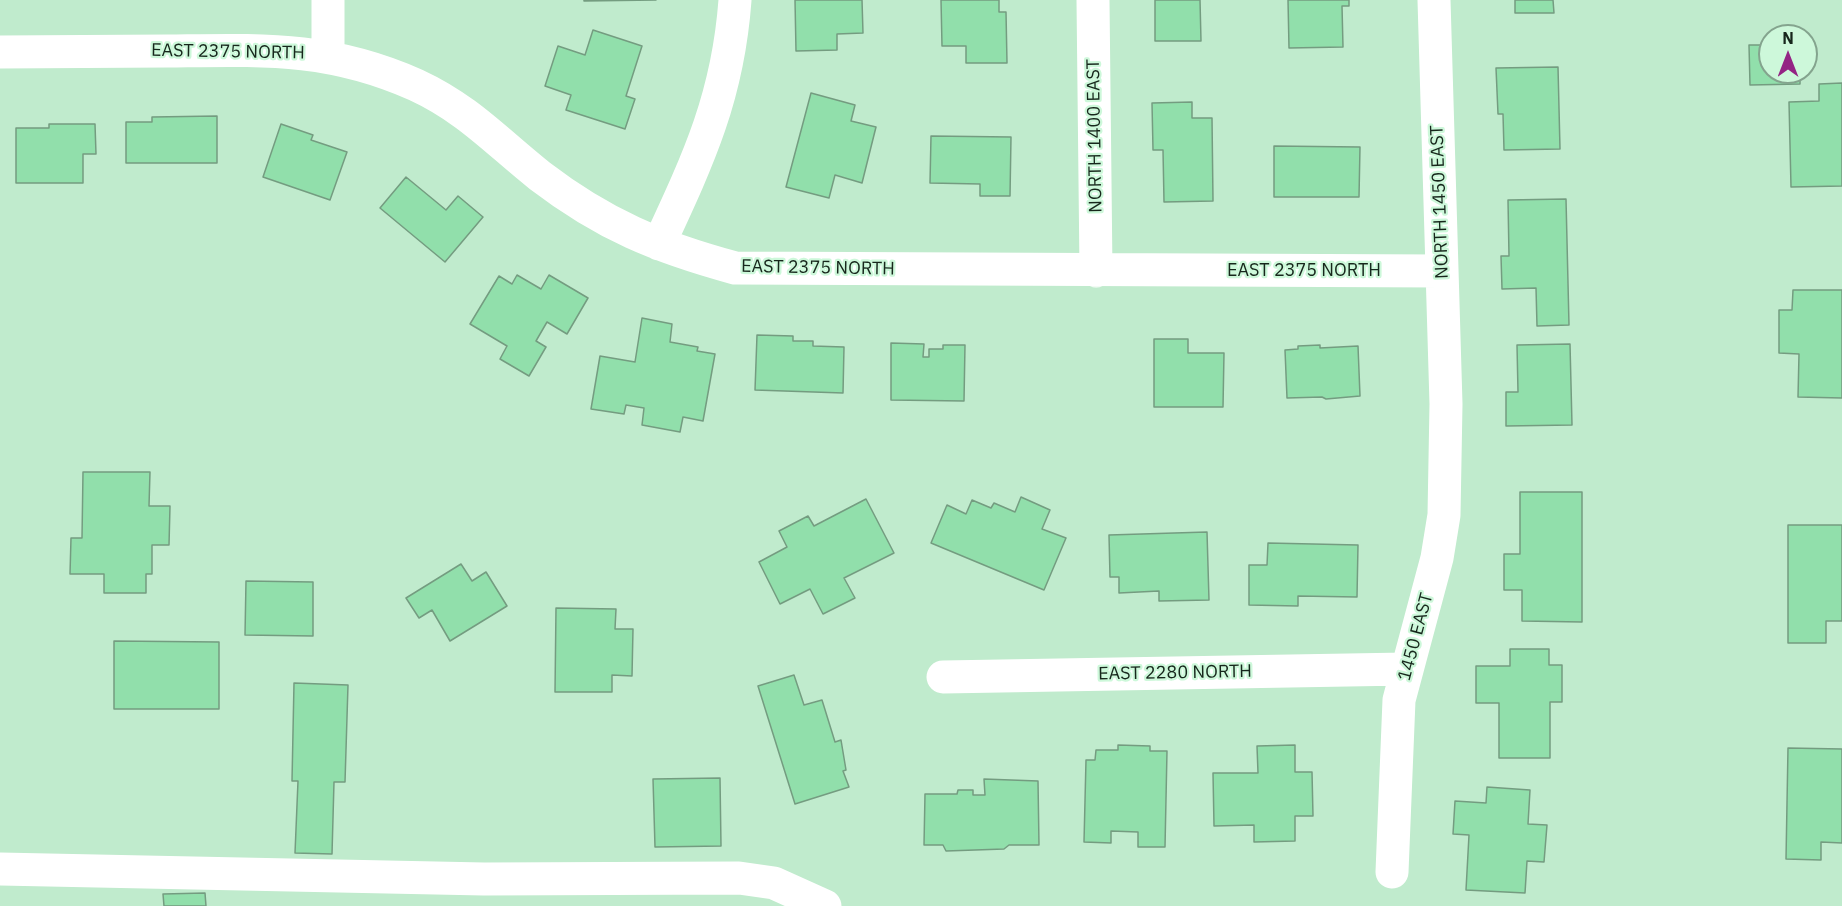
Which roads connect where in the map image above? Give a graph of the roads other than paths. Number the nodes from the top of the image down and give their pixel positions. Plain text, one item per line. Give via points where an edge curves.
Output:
1 (328, 0) edge
2 (735, 0) edge
3 (1093, 0) edge
4 (1434, 0) edge
5 (0, 52) edge
6 (328, 56) junction
7 (659, 244) junction
8 (1096, 271) junction
9 (1442, 271) junction
10 (1446, 404) joint
11 (1406, 669) junction
12 (943, 676) dead end
13 (0, 869) edge
14 (1392, 872) dead end
15 (825, 906) edge

1 - 6 street
2 - 7 street via 721,96 702,153
3 - 8 street, NORTH 1400 EAST
4 - 9 street, NORTH 1450 EAST
5 - 6 street, EAST 2375 NORTH via 277,50
6 - 7 street, EAST 2375 NORTH via 408,82 459,108 577,202
7 - 8 street, EAST 2375 NORTH via 735,268
8 - 9 street, EAST 2375 NORTH
9 - 10 street, NORTH 1450 EAST
10 - 11 street, 1450 EAST via 1444,515 1437,558
11 - 12 street, EAST 2280 NORTH
11 - 14 street, 1450 EAST via 1399,700
13 - 15 street via 483,879 739,878 774,883

